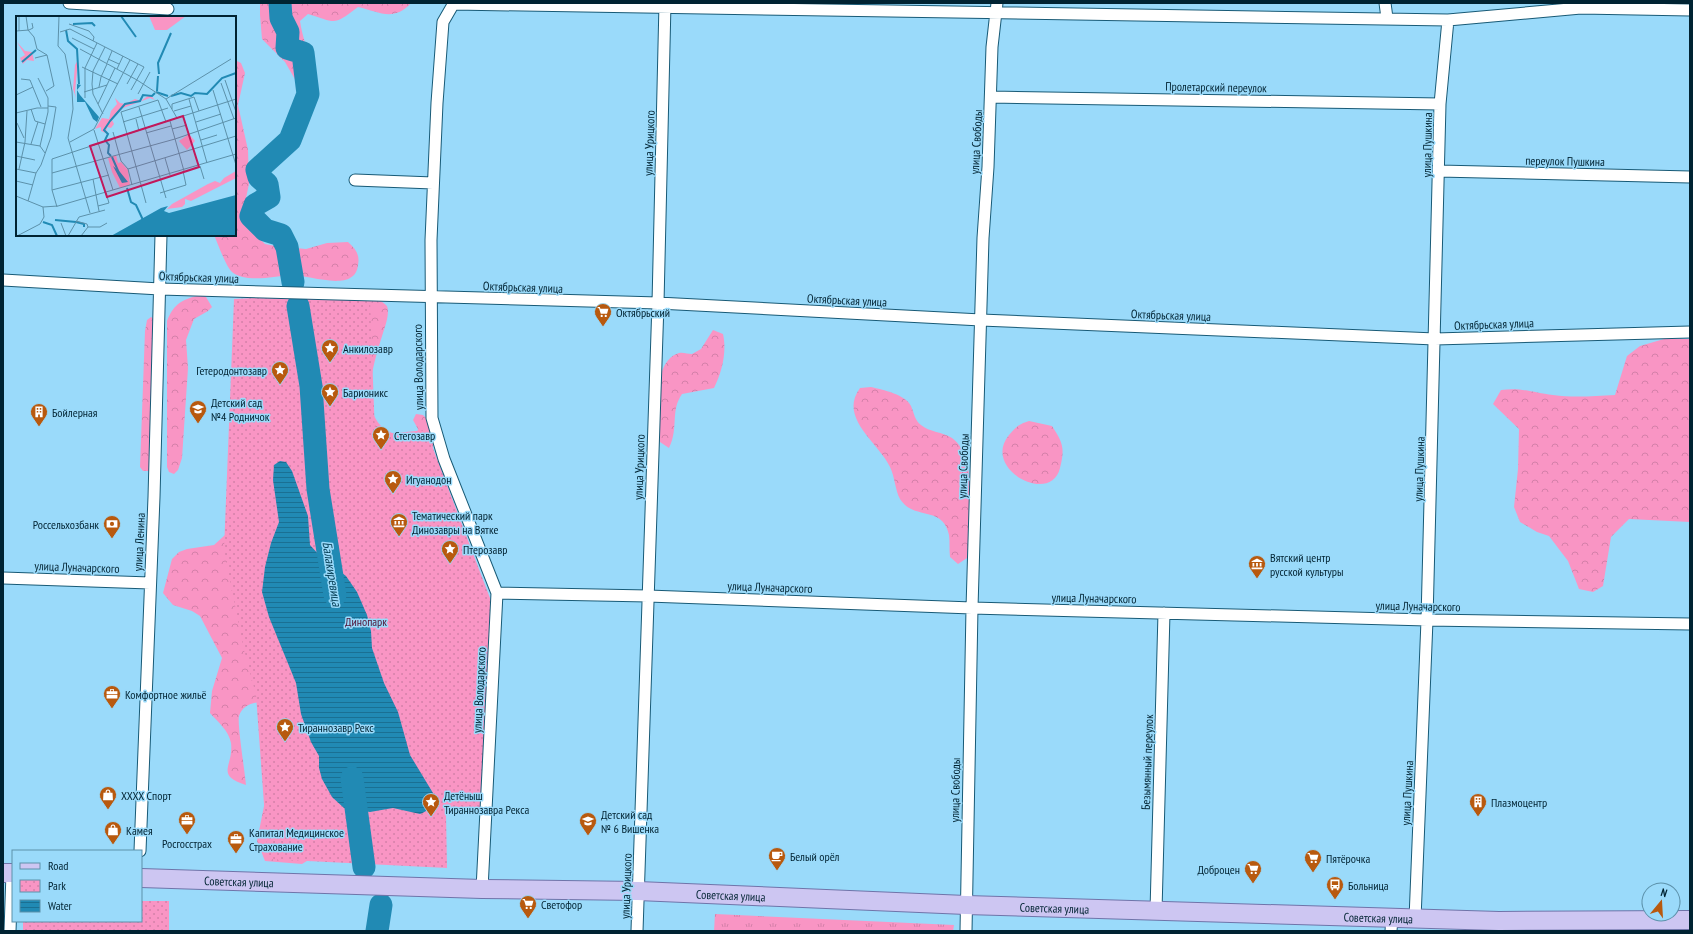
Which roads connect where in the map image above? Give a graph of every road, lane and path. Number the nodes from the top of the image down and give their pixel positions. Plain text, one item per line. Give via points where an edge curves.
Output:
1 (69, 3) edge
2 (454, 3) edge
3 (1385, 3) edge
4 (665, 5) edge
5 (1581, 6) edge
6 (997, 7) edge
7 (888, 8) edge
8 (168, 10) edge
9 (1690, 10) edge
10 (1388, 18) junction
11 (1448, 20) junction
12 (991, 97) junction
13 (1440, 104) junction
14 (1439, 171) junction
15 (1690, 177) edge
16 (356, 180) dead end
17 (433, 183) junction
18 (161, 236) edge
19 (3, 280) edge
20 (160, 289) junction
21 (430, 297) junction
22 (658, 303) junction
23 (981, 320) junction
24 (1690, 332) edge
25 (1436, 339) junction
26 (3, 578) edge
27 (150, 583) junction
28 (497, 593) junction
29 (648, 596) junction
30 (972, 608) junction
31 (1164, 613) junction
32 (1427, 620) junction
33 (1690, 624) edge
34 (140, 850) edge
35 (9, 873) edge
36 (142, 878) edge
37 (482, 889) junction
38 (638, 891) junction
39 (966, 905) junction
40 (1156, 911) junction
41 (1415, 918) junction
42 (1690, 920) edge
43 (1391, 924) edge
44 (10, 931) edge
45 (637, 931) edge
46 (966, 931) edge

1 - 8 street
2 - 4 street
2 - 17 street, улица Володарского via 443,22
3 - 10 street
4 - 7 street
4 - 22 street, улица Урицкого
5 - 9 street
5 - 11 street
6 - 7 street
6 - 10 street
6 - 12 street, улица Свободы via 992,47
10 - 11 street
11 - 13 street, улица Пушкина
12 - 13 street, Пролетарский переулок
12 - 23 street, улица Свободы
13 - 14 street, улица Пушкина
14 - 15 street, переулок Пушкина
14 - 25 street, улица Пушкина
16 - 17 street
17 - 21 street, улица Володарского
18 - 20 street, улица Ленина
19 - 20 street, Октябрьская улица
20 - 21 street, Октябрьская улица
20 - 27 street, улица Ленина
21 - 22 street, Октябрьская улица
21 - 28 street, улица Володарского via 432,418 436,436
22 - 23 street, Октябрьская улица
22 - 29 street, улица Урицкого
23 - 25 street, Октябрьская улица
23 - 30 street, улица Свободы
24 - 25 street, Октябрьская улица
25 - 32 street, улица Пушкина
26 - 27 street, улица Луначарского
27 - 34 street, улица Ленина
28 - 29 street, улица Луначарского
28 - 37 street, улица Володарского
29 - 30 street, улица Луначарского
29 - 38 street, улица Урицкого
30 - 31 street, улица Луначарского
30 - 39 street, улица Свободы
31 - 32 street, улица Луначарского
31 - 40 street, Безымянный переулок
32 - 33 street, улица Луначарского
32 - 41 street, улица Пушкина
35 - 44 street
36 - 37 main road, Советская улица
37 - 38 main road, Советская улица
38 - 39 main road, Советская улица
38 - 45 street, улица Урицкого
39 - 40 main road, Советская улица
39 - 46 street, улица Свободы
40 - 43 main road, Советская улица
41 - 42 main road, Советская улица via 1499,921
41 - 43 main road, Советская улица

